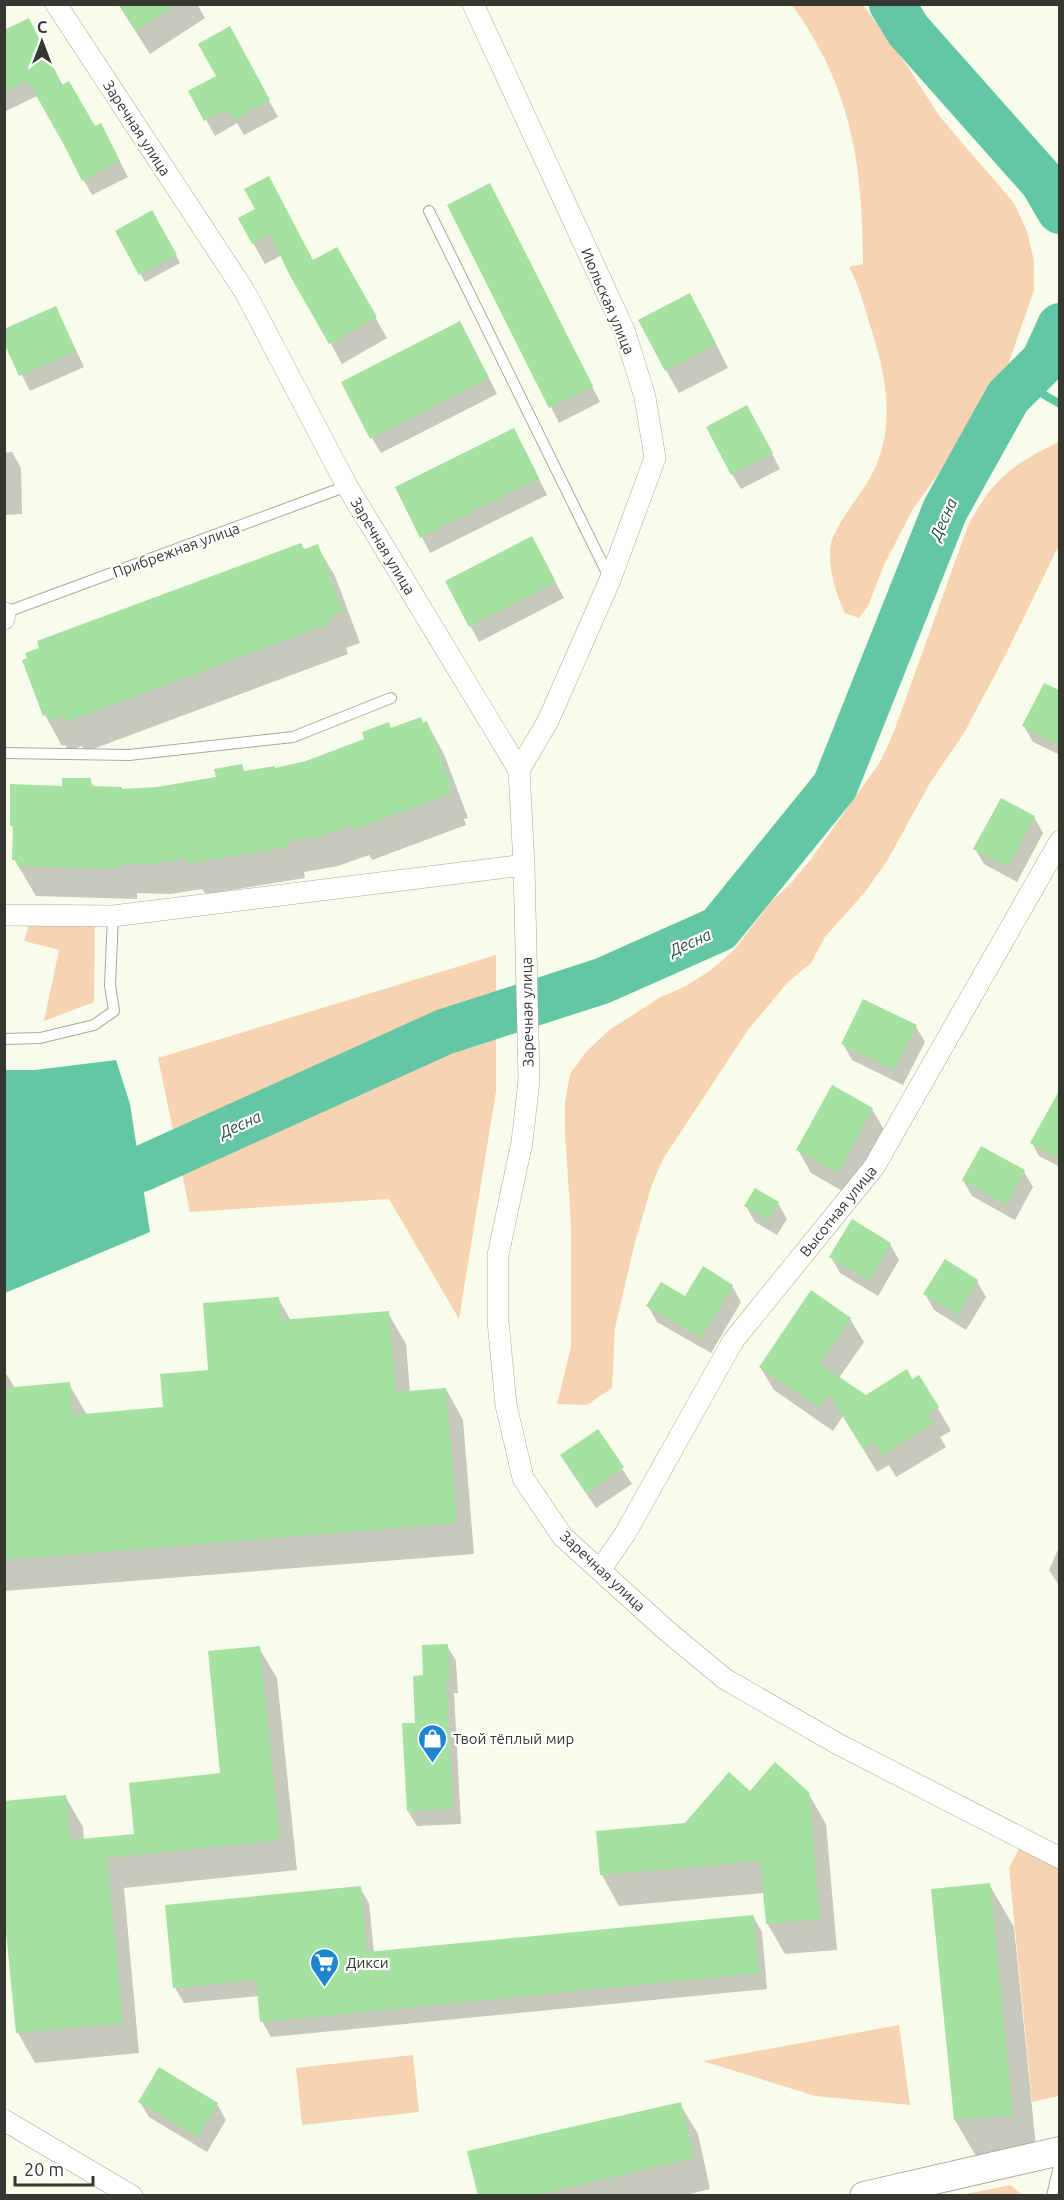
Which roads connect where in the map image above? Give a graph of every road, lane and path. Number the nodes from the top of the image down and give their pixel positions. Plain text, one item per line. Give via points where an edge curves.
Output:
1 (56, 4) edge
2 (473, 4) edge
3 (429, 211) dead end
4 (347, 486) junction
5 (610, 580) junction
6 (5, 615) edge
7 (391, 698) dead end
8 (4, 753) edge
9 (519, 770) junction
10 (1059, 841) edge
11 (524, 865) junction
12 (4, 915) edge
13 (113, 916) junction
14 (4, 1039) edge
15 (600, 1570) junction
16 (1059, 1858) edge
17 (4, 2120) edge
18 (1059, 2151) edge
19 (1059, 2162) edge
20 (132, 2196) edge
21 (864, 2196) edge
22 (1052, 2196) edge

1 - 4 street, Заречная улица via 245,292
2 - 5 street, Июльская улица via 624,330 645,397 655,458
3 - 5 lane
4 - 6 lane, Прибрежная улица
4 - 9 street, Заречная улица
5 - 9 street, Июльская улица via 548,721
7 - 8 lane via 293,737 129,755
9 - 11 street, Заречная улица
10 - 15 street, Высотная улица via 874,1167 733,1341 625,1534
11 - 13 street
11 - 15 street, Заречная улица via 529,1080 522,1142 498,1255 498,1321 506,1405 523,1478 563,1537
12 - 13 street
13 - 14 lane via 110,985 114,1011 94,1025 40,1038
15 - 16 street, Заречная улица via 725,1678 838,1744
17 - 20 street
18 - 21 main road
19 - 22 lane

